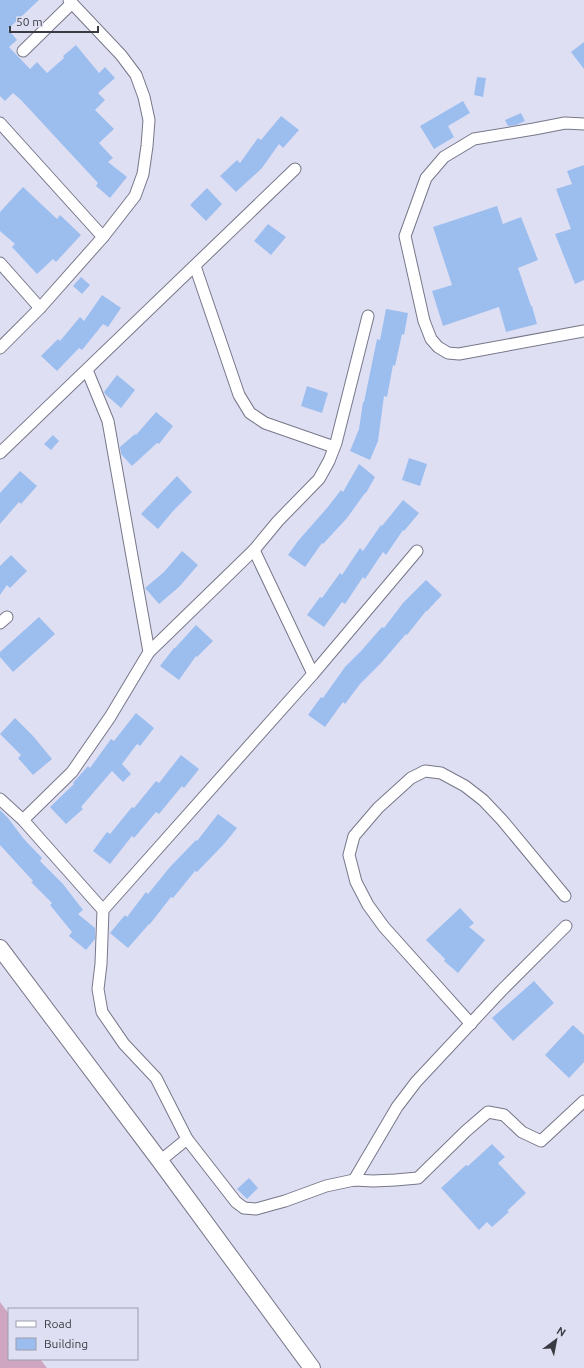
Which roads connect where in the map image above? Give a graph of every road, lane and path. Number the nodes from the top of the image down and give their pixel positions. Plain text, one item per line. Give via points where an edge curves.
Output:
1 (71, 2) edge
2 (23, 52) dead end
3 (0, 123) edge
4 (584, 124) edge
5 (296, 170) dead end
6 (104, 237) junction
7 (0, 263) edge
8 (194, 266) junction
9 (40, 308) junction
10 (368, 316) dead end
11 (584, 330) edge
12 (0, 348) edge
13 (87, 370) junction
14 (334, 447) junction
15 (0, 453) edge
16 (254, 550) junction
17 (417, 551) dead end
18 (149, 652) junction
19 (313, 674) junction
20 (0, 799) edge
21 (23, 820) junction
22 (565, 896) dead end
23 (103, 910) junction
24 (566, 926) dead end
25 (0, 948) edge
26 (470, 1024) junction
27 (584, 1101) edge
28 (187, 1139) junction
29 (160, 1161) junction
30 (354, 1180) junction
31 (312, 1368) edge

1 - 2 street
1 - 6 street via 121,55 136,75 149,120 143,174 134,196
3 - 6 street
4 - 11 street via 565,123 474,139 444,157 426,178 405,236 424,321 431,340 448,353 459,354
5 - 8 street
6 - 9 street
7 - 9 street
8 - 13 street
8 - 14 street via 239,395 250,413 265,423
9 - 12 street
10 - 14 street
13 - 15 street
13 - 18 street via 108,421
14 - 16 street via 318,478
16 - 18 street
16 - 19 street
17 - 19 street
18 - 21 street via 110,717 72,772
19 - 23 street
20 - 21 street
21 - 23 street
22 - 26 street via 483,800 465,786 441,773 425,771 411,778 378,808 354,836 349,854 356,882 368,905 384,927
23 - 28 street via 98,989 102,1012 124,1044 156,1078
24 - 26 street
25 - 29 main road
26 - 30 street via 416,1082 397,1107
27 - 30 street via 541,1141 522,1132 504,1115 488,1112 418,1178
28 - 29 street
28 - 30 street via 236,1202 244,1208 256,1209 326,1186
29 - 31 main road

